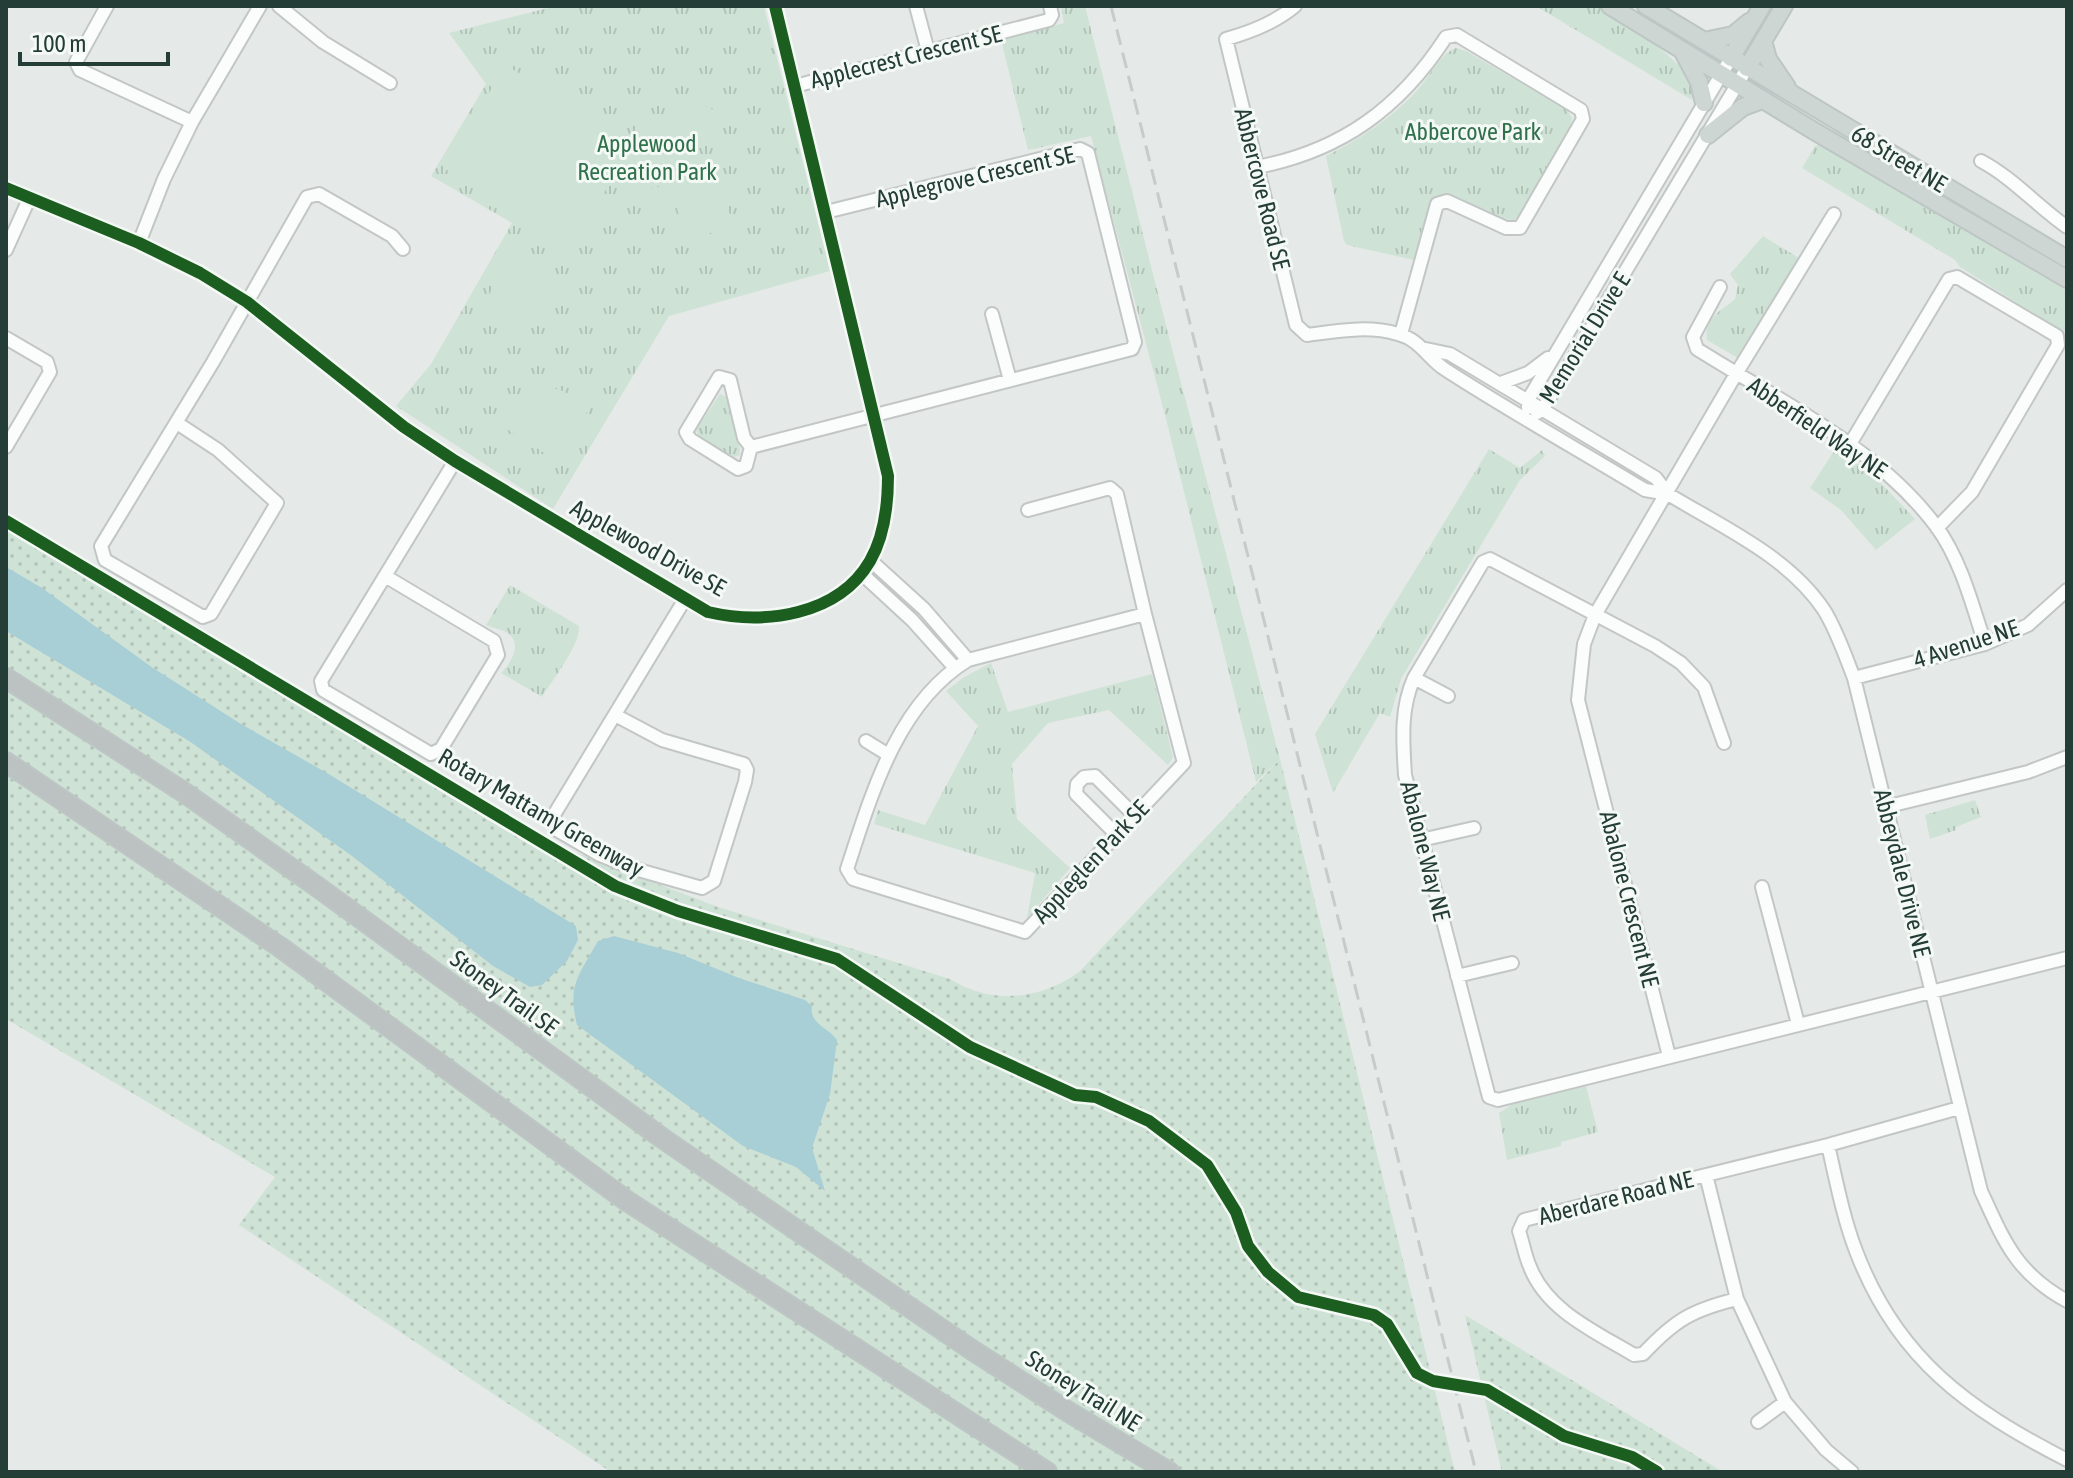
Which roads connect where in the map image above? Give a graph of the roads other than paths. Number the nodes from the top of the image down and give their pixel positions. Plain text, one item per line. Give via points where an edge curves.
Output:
1 (107, 6) edge
2 (260, 6) edge
3 (279, 6) edge
4 (775, 6) edge
5 (916, 6) edge
6 (1050, 6) edge
7 (1295, 6) edge
8 (1610, 6) edge
9 (1646, 6) edge
10 (1784, 6) edge
11 (1759, 11) edge
12 (1704, 41) junction
13 (1763, 41) junction
14 (1682, 50) junction
15 (928, 51) junction
16 (1731, 58) junction
17 (1747, 68) junction
18 (1721, 74) junction
19 (390, 83) dead end
20 (1737, 84) junction
21 (795, 86) junction
22 (1795, 98) junction
23 (1762, 100) junction
24 (1704, 103) junction
25 (192, 122) junction
26 (1708, 135) junction
27 (1981, 161) dead end
28 (1257, 167) junction
29 (6, 188) edge
30 (29, 199) junction
31 (826, 212) junction
32 (1834, 214) dead end
33 (2067, 227) edge
34 (139, 243) junction
35 (403, 249) dead end
36 (6, 250) edge
37 (2067, 259) edge
38 (2067, 279) edge
39 (1720, 287) dead end
40 (247, 302) junction
41 (992, 314) dead end
42 (1401, 334) junction
43 (6, 338) edge
44 (1426, 349) junction
45 (1556, 350) junction
46 (1736, 374) junction
47 (1010, 380) junction
48 (1501, 383) junction
49 (1528, 400) junction
50 (1543, 409) junction
51 (873, 414) junction
52 (1527, 420) junction
53 (177, 423) junction
54 (1850, 444) junction
55 (6, 447) edge
56 (751, 447) junction
57 (455, 461) junction
58 (1668, 494) junction
59 (1028, 510) dead end
60 (1937, 528) junction
61 (870, 560) junction
62 (861, 573) junction
63 (385, 576) junction
64 (2067, 590) edge
65 (685, 599) junction
66 (924, 609) junction
67 (1145, 614) junction
68 (1595, 615) junction
69 (912, 620) junction
70 (1985, 644) junction
71 (968, 660) junction
72 (955, 668) junction
73 (6, 678) edge
74 (1414, 678) junction
75 (1854, 678) junction
76 (1448, 696) dead end
77 (615, 715) junction
78 (866, 741) dead end
79 (1724, 743) dead end
80 (887, 754) junction
81 (2067, 757) edge
82 (6, 762) edge
83 (1885, 807) junction
84 (1134, 815) junction
85 (1474, 828) dead end
86 (1115, 833) junction
87 (1421, 840) junction
88 (1762, 887) dead end
89 (2067, 958) edge
90 (1512, 963) dead end
91 (1457, 976) junction
92 (1932, 992) junction
93 (1798, 1024) junction
94 (1669, 1056) junction
95 (1959, 1108) junction
96 (1828, 1145) junction
97 (1706, 1175) junction
98 (1737, 1299) junction
99 (2067, 1301) edge
100 (972, 1350) joint
101 (1785, 1402) junction
102 (1758, 1422) dead end
103 (2067, 1460) edge
104 (1047, 1472) edge
105 (1169, 1472) edge
106 (1852, 1472) edge

1 - 25 street via 76,62 80,70
2 - 25 street
3 - 19 street via 323,42
4 - 21 street, Applewood Drive SE
5 - 15 street
6 - 15 street, Applecrest Crescent SE via 1049,20
7 - 28 street, Abbercove Road SE via 1257,30 1226,39
8 - 14 main road, 68 Street NE
9 - 12 main road, 68 Street NE
10 - 13 main road, Memorial Drive E
11 - 12 main road via 1733,35
11 - 16 main road, Memorial Drive E
12 - 16 main road, 68 Street NE
13 - 17 main road, Memorial Drive E
13 - 22 main road via 1768,59
14 - 18 main road, 68 Street NE
14 - 24 main road
15 - 21 street, Applecrest Crescent SE
16 - 17 main road, 68 Street NE
16 - 18 street, Memorial Drive E
17 - 20 street, Memorial Drive E
17 - 22 main road, 68 Street NE
18 - 20 main road, 68 Street NE
18 - 24 street, Memorial Drive E
20 - 23 main road, 68 Street NE
20 - 26 street, Memorial Drive E
21 - 31 street, Applewood Drive SE
22 - 37 main road, 68 Street NE
23 - 26 main road via 1743,107
23 - 38 main road, 68 Street NE
24 - 45 street, Memorial Drive E
25 - 34 street
26 - 50 street, Memorial Drive E
27 - 33 street
28 - 42 street, Abbercove Road SE via 1296,325 1307,335 1353,329
28 - 42 street via 1290,161 1352,133 1416,79 1446,37 1457,35 1581,110 1583,119 1520,228 1506,228 1447,201 1437,204
29 - 30 street, Applewood Drive SE
30 - 34 street, Applewood Drive SE
30 - 36 street
31 - 47 street, Applegrove Crescent SE via 1080,149 1088,153 1135,342 1132,349
31 - 51 street, Applewood Drive SE
32 - 46 street
34 - 40 street, Applewood Drive SE
35 - 40 street via 392,236 319,194 307,197
39 - 46 street via 1693,337 1697,349
40 - 53 street
40 - 57 street, Applewood Drive SE
41 - 47 street
42 - 44 street
43 - 55 street via 47,362 50,372
44 - 48 street, Abbeydale Drive NE via 1450,354
44 - 52 street, Abbeydale Drive NE via 1441,367
45 - 48 street via 1536,368
45 - 49 street, Memorial Drive E
46 - 54 street, Abberfield Way NE
46 - 58 street, Abberfield Way NE
47 - 51 street, Applegrove Crescent SE
48 - 49 street, Abbeydale Drive NE
49 - 50 street, Abbeydale Drive NE
49 - 52 street, Memorial Drive E
50 - 52 street, Memorial Drive E
50 - 58 street, Abbeydale Drive NE via 1656,478
51 - 56 street, Applegrove Crescent SE
51 - 61 street, Applewood Drive SE via 888,476 888,503
52 - 58 street, Abbeydale Drive NE via 1645,490
53 - 53 street via 101,546 105,560 203,617 211,614 277,503 218,450
54 - 60 street, Abberfield Way NE via 1901,486
54 - 60 street via 1949,279 1957,277 2057,336 2058,345 1972,492
56 - 56 street, Applegrove Crescent SE via 746,466 738,469 686,432 719,377 730,380
57 - 63 street
57 - 65 street, Applewood Drive SE
58 - 68 street, Abalone Crescent NE
58 - 75 street, Abbeydale Drive NE via 1773,558 1801,582 1838,636
59 - 67 street via 1110,488 1117,494
60 - 70 street, Abberfield Way NE via 1965,581
61 - 62 street, Applewood Drive SE
61 - 66 street
62 - 65 street, Applewood Drive SE via 816,606 765,619 708,612
62 - 69 street
63 - 63 street via 321,686 431,754 441,749 498,655 494,641
64 - 70 street, 4 Avenue NE via 2028,625
65 - 77 street
66 - 69 street
66 - 71 street
67 - 71 street, Appleglen Park SE
67 - 84 street, Appleglen Park SE via 1184,763
68 - 74 street, Abalone Way NE via 1490,559 1483,562
68 - 79 street via 1681,663 1704,687
68 - 94 street, Abalone Crescent NE via 1584,644 1578,700
69 - 72 street
70 - 75 street, 4 Avenue NE
71 - 72 street, Appleglen Park SE
72 - 80 street, Appleglen Park SE via 922,703
73 - 100 highway, Stoney Trail SE via 185,793 662,1138
74 - 76 street
74 - 87 street, Abalone Way NE via 1402,732 1405,775
75 - 83 street, Abbeydale Drive NE
77 - 77 street via 552,818 557,830 600,855 702,888 714,881 745,782 744,764 662,740
78 - 80 street
80 - 86 street, Appleglen Park SE via 847,869 853,879 1025,932
81 - 83 street via 2028,772
82 - 104 highway via 280,947 627,1201
83 - 92 street, Abbeydale Drive NE
84 - 86 street, Appleglen Park SE
84 - 86 street via 1095,776 1084,777 1076,794
85 - 87 street
87 - 91 street, Abalone Way NE
88 - 93 street
89 - 92 street
90 - 91 street
91 - 94 street, Abalone Way NE via 1489,1097 1498,1100
92 - 93 street
92 - 95 street, Abbeydale Drive NE
93 - 94 street
95 - 96 street, Aberdare Road NE
95 - 99 street, Abbeydale Drive NE via 1981,1191 2002,1239 2024,1272
96 - 97 street, Aberdare Road NE
96 - 103 street via 1855,1249 1901,1336 1932,1373 1970,1405
97 - 98 street
97 - 98 street, Aberdare Road NE via 1524,1220 1519,1231 1530,1269 1543,1290 1564,1312 1634,1355 1643,1354 1670,1326 1703,1307
98 - 101 street
100 - 105 highway, Stoney Trail NE
101 - 102 street
101 - 106 street

